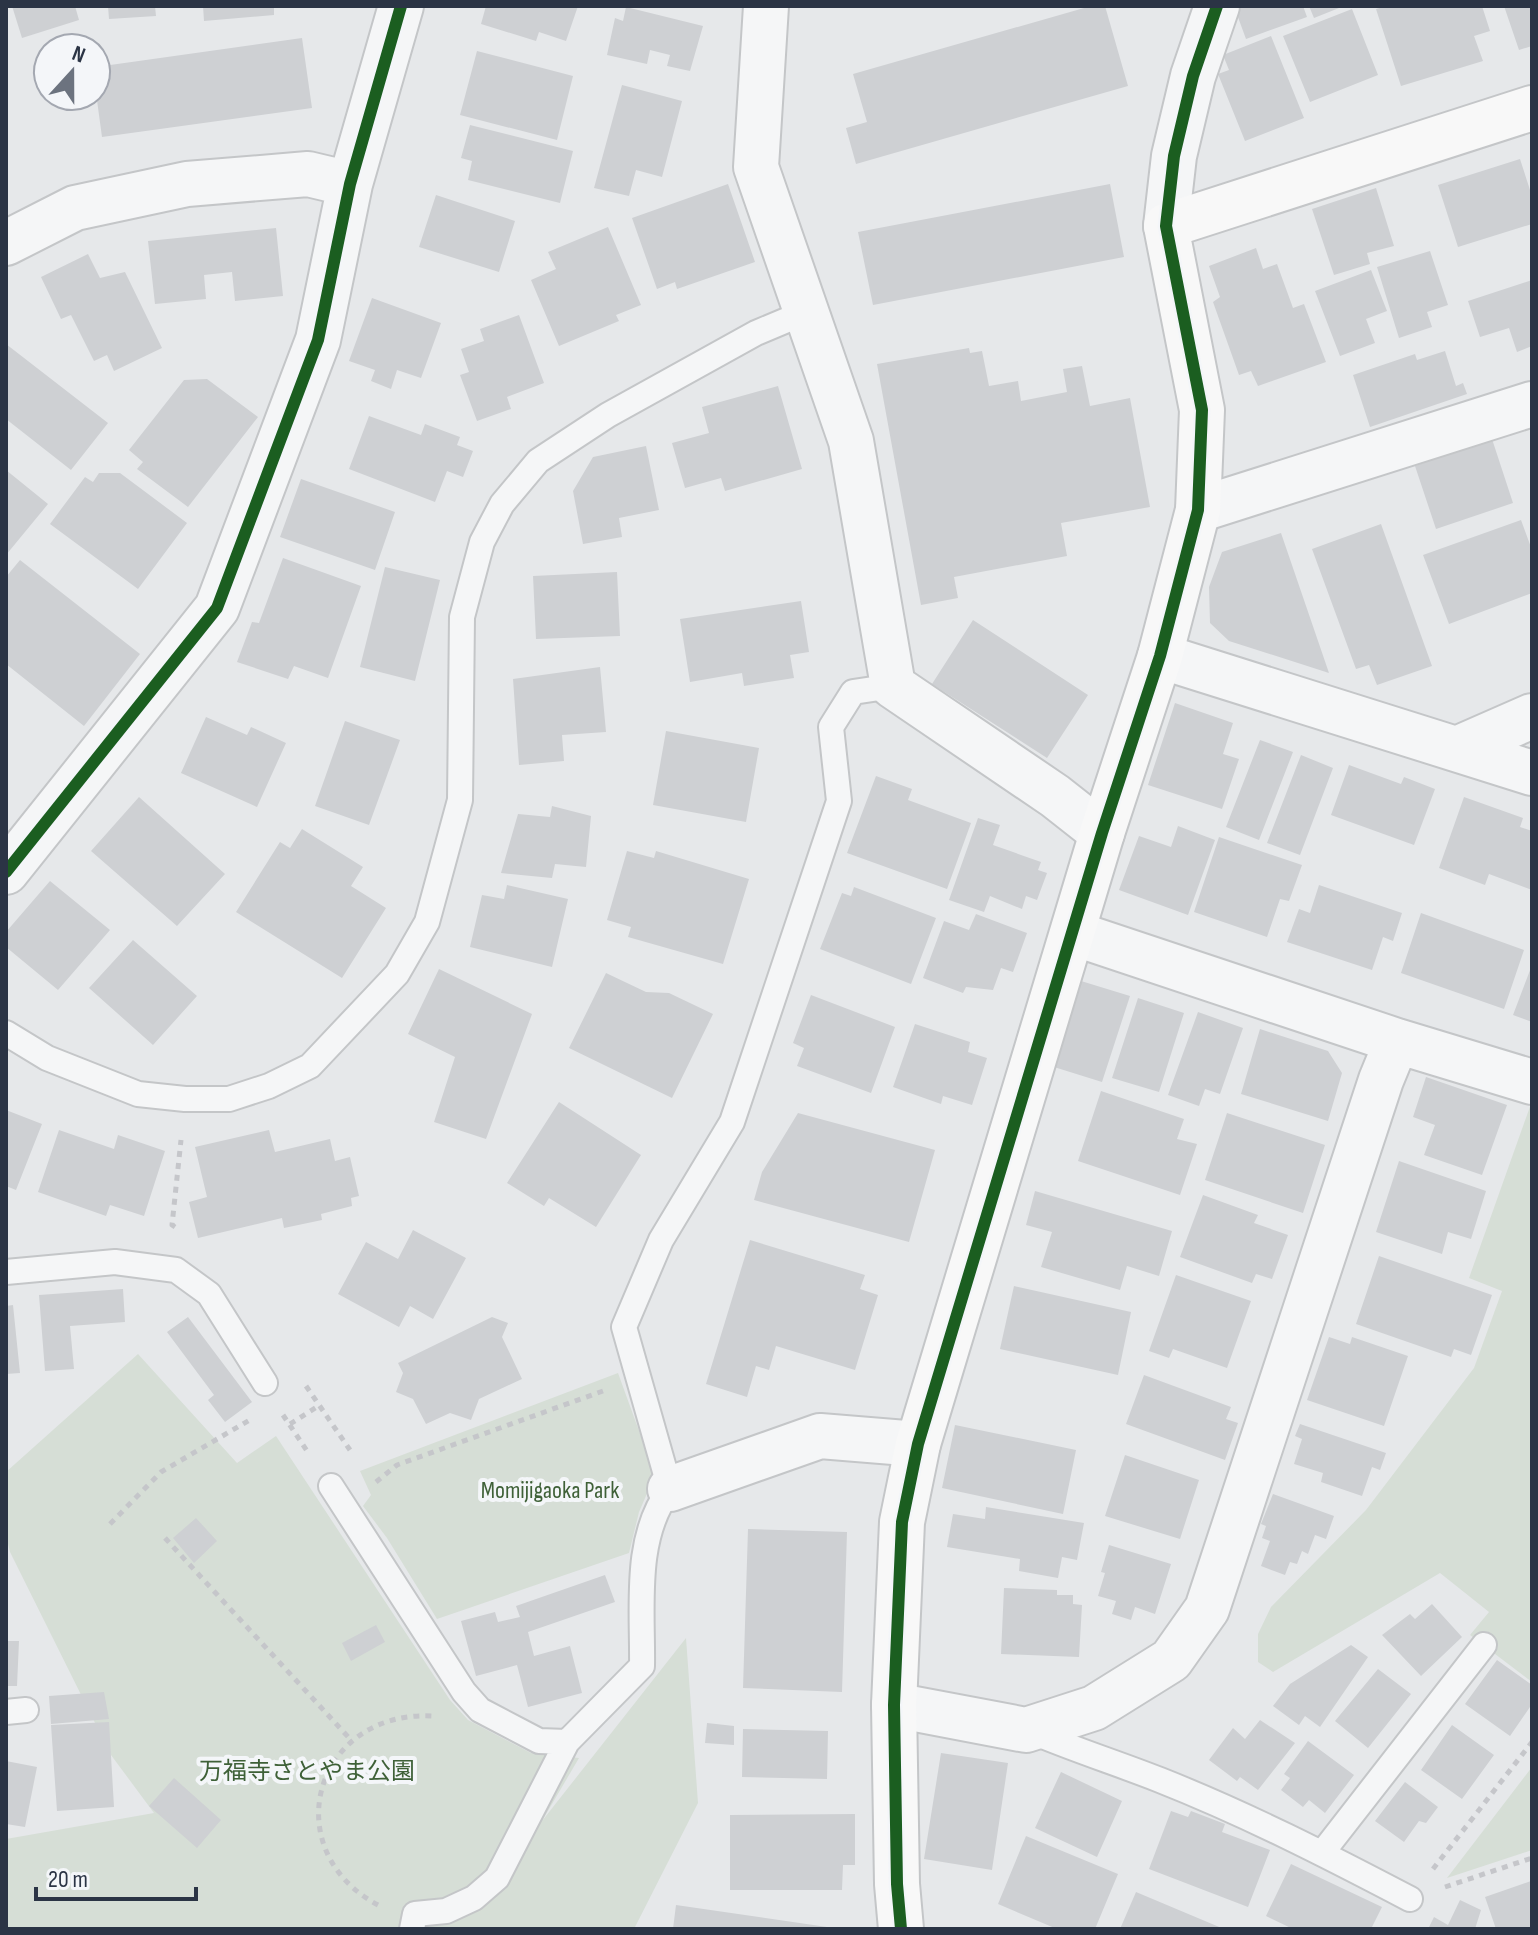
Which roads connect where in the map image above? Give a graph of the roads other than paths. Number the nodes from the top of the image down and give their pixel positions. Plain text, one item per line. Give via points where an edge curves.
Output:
1 (401, 6) edge
2 (766, 6) edge
3 (1217, 6) edge
4 (1532, 108) edge
5 (350, 184) junction
6 (1166, 226) junction
7 (6, 243) edge
8 (806, 312) junction
9 (1532, 404) edge
10 (1198, 510) junction
11 (1160, 656) junction
12 (893, 686) junction
13 (1532, 716) edge
14 (1459, 748) junction
15 (1532, 773) edge
16 (1102, 833) junction
17 (6, 872) edge
18 (1073, 933) junction
19 (6, 1033) edge
20 (1397, 1041) junction
21 (1532, 1082) edge
22 (6, 1272) edge
23 (270, 1394) road end
24 (918, 1444) junction
25 (331, 1486) road end
26 (670, 1489) junction
27 (1484, 1645) dead end
28 (894, 1705) junction
29 (1026, 1730) junction
30 (567, 1742) junction
31 (1322, 1853) junction
32 (1410, 1899) road end
33 (413, 1922) edge
34 (901, 1929) edge

1 - 5 street
2 - 8 street via 756,167
3 - 6 street via 1174,156
4 - 6 street
5 - 7 street via 308,174 187,184 75,208
5 - 17 street via 318,340 217,608
6 - 10 street via 1202,410
8 - 12 street via 851,441
8 - 19 lane via 756,333 608,415 538,461 502,504 482,542 462,617 460,800 427,922 397,974 310,1066 229,1099 138,1094 47,1058
9 - 10 street
10 - 11 street
11 - 14 street
11 - 16 street
12 - 16 street
12 - 26 lane via 853,692 831,727 839,801 738,1107 661,1240 624,1327
13 - 14 street
14 - 15 street
16 - 18 street
18 - 20 street
18 - 24 street
20 - 21 street
20 - 29 street via 1207,1609 1171,1660 1094,1708
22 - 23 lane via 115,1262 176,1270 209,1294
24 - 26 street via 820,1436
24 - 28 street via 902,1522
25 - 30 lane via 480,1710 539,1741
26 - 30 lane via 656,1508 644,1550 642,1666
27 - 31 lane
28 - 29 street
28 - 34 street
29 - 31 lane via 1161,1780
30 - 33 lane via 497,1878 474,1898
31 - 32 lane

